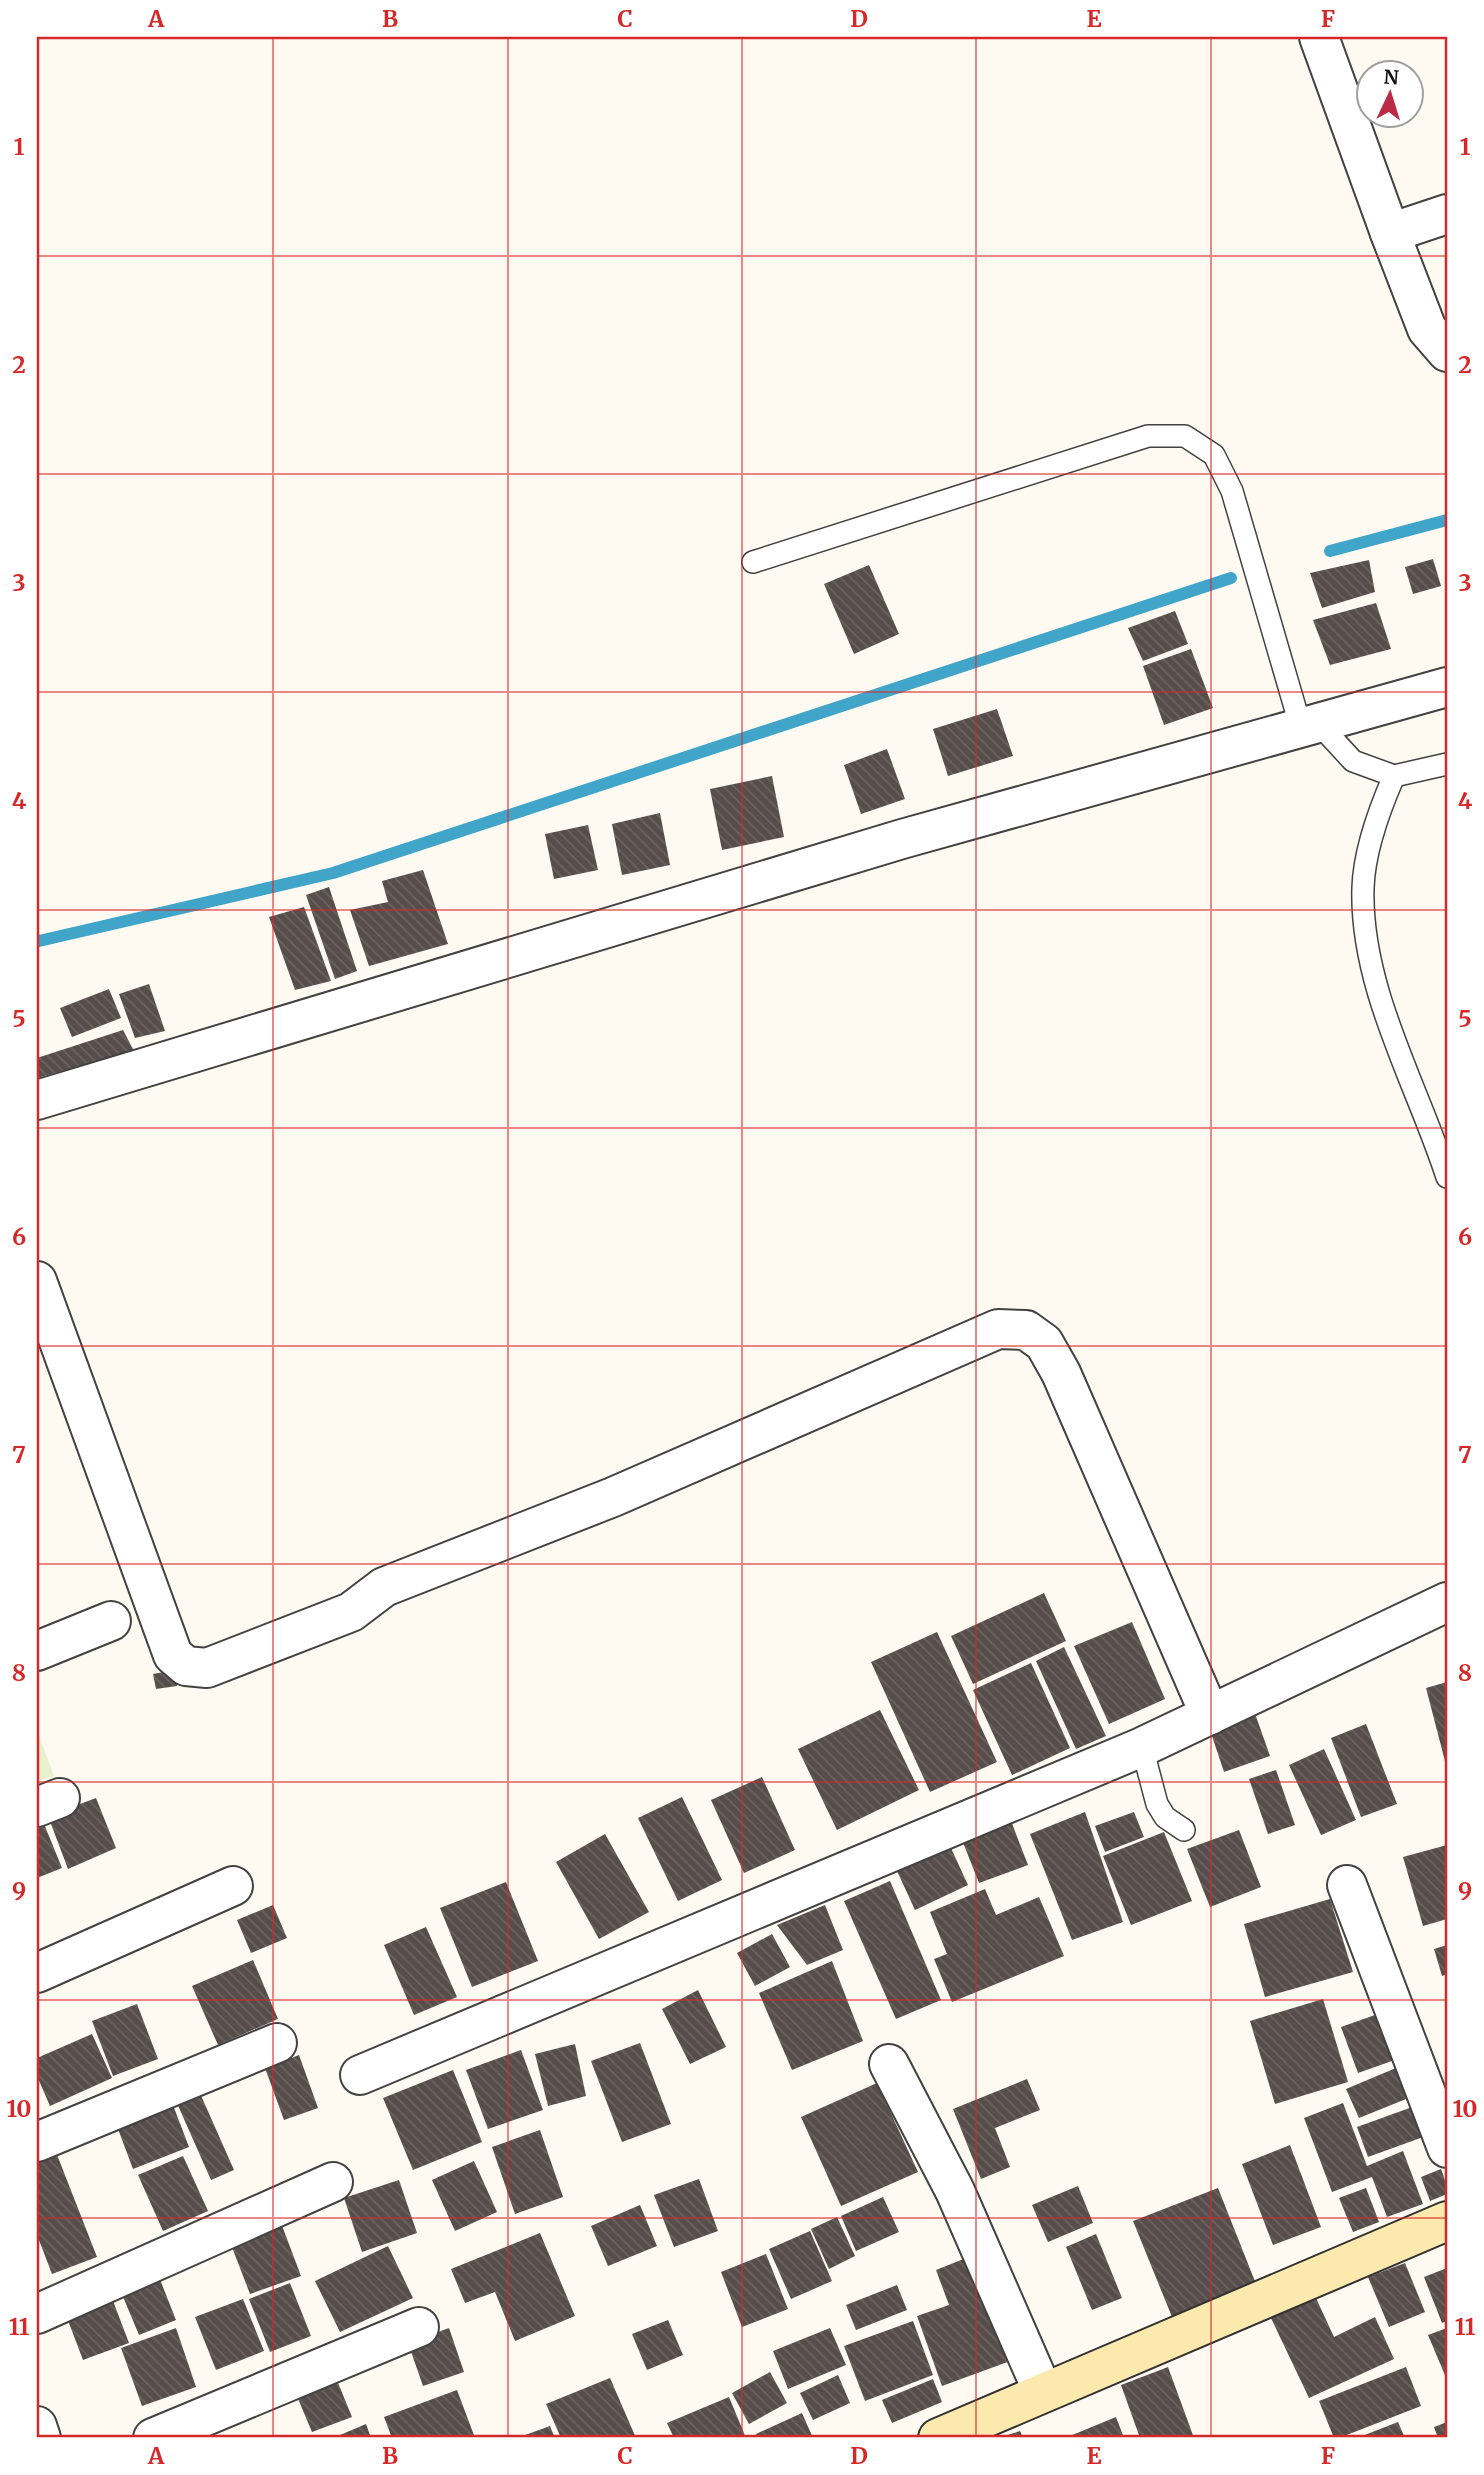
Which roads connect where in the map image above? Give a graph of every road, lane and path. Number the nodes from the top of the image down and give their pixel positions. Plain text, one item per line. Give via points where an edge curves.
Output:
1 (1319, 37) edge
2 (1447, 214) edge
3 (1390, 233) junction
4 (1447, 352) edge
5 (753, 562) dead end
6 (1442, 691) edge
7 (1310, 726) junction
8 (1447, 764) edge
9 (1394, 776) junction
10 (37, 1100) edge
11 (1441, 1145) edge
12 (1447, 1177) edge
13 (37, 1282) edge
14 (1447, 1602) edge
15 (111, 1622) dead end
16 (37, 1651) edge
17 (1210, 1715) junction
18 (1142, 1747) junction
19 (1184, 1830) dead end
20 (1347, 1885) dead end
21 (233, 1886) dead end
22 (37, 1973) edge
23 (277, 2043) dead end
24 (889, 2064) dead end
25 (360, 2075) dead end
26 (37, 2142) edge
27 (1447, 2148) edge
28 (333, 2182) dead end
29 (1447, 2221) edge
30 (37, 2314) edge
31 (419, 2327) dead end
32 (1043, 2392) junction
33 (37, 2426) edge
34 (41, 2438) edge
35 (153, 2438) edge
36 (938, 2438) edge

1 - 3 street
2 - 3 street
3 - 4 street via 1427,329
5 - 7 lane via 1148,436 1185,436 1214,455 1232,491
6 - 7 street
7 - 9 lane via 1353,761
7 - 10 street via 902,839
8 - 9 lane
9 - 11 lane via 1376,817 1363,886 1365,938 1378,995
11 - 12 lane
13 - 17 street via 173,1654 186,1666 206,1668 351,1612 383,1587 613,1497 998,1329 1026,1330 1044,1343 1061,1373
14 - 17 street
15 - 16 street
17 - 18 street
18 - 19 lane via 1157,1804
18 - 25 street
20 - 27 street
21 - 22 street
23 - 26 street
24 - 32 street via 955,2191
28 - 30 street
29 - 32 street
31 - 35 street
32 - 36 street
33 - 34 street

